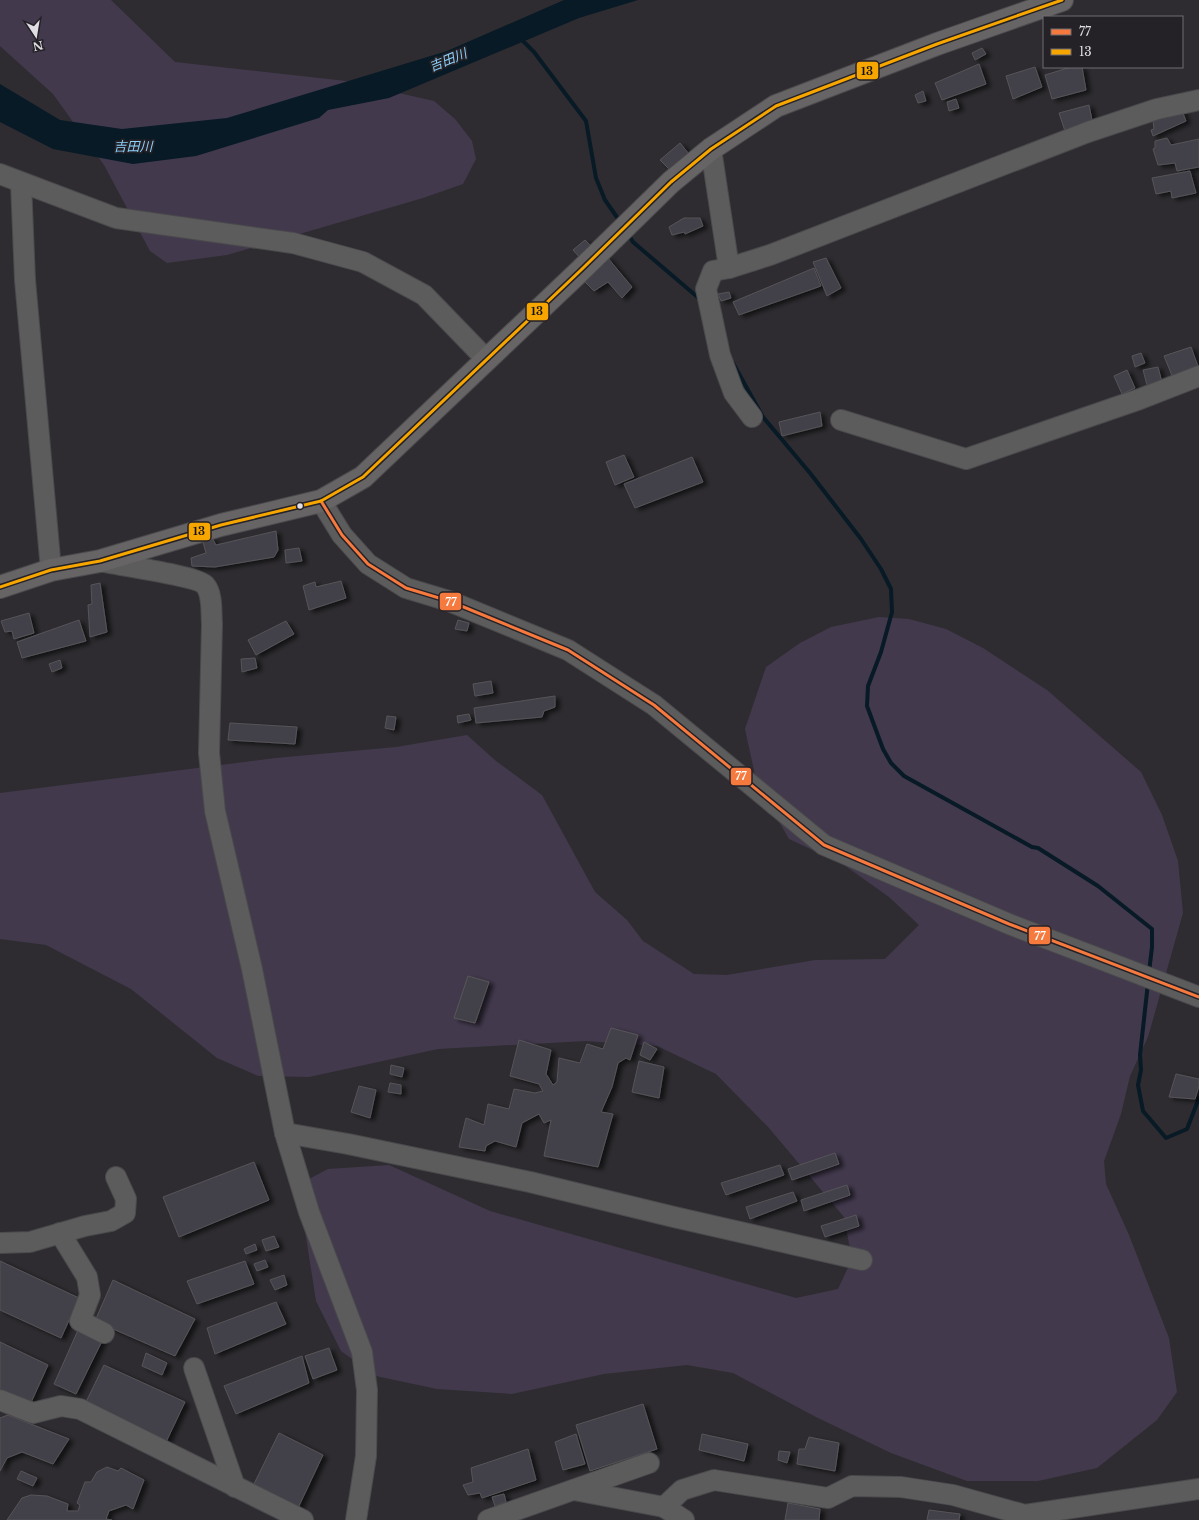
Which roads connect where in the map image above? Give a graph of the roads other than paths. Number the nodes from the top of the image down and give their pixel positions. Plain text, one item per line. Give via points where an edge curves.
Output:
1 (1062, 0) edge
2 (1199, 100) edge
3 (711, 149) junction
4 (0, 174) edge
5 (20, 183) junction
6 (729, 268) junction
7 (486, 359) junction
8 (1199, 376) edge
9 (752, 417) dead end
10 (841, 420) dead end
11 (321, 501) junction
12 (100, 562) junction
13 (51, 570) junction
14 (0, 587) edge
15 (1199, 997) edge
16 (286, 1133) junction
17 (116, 1176) dead end
18 (60, 1233) junction
19 (0, 1243) edge
20 (862, 1260) dead end
21 (104, 1333) dead end
22 (194, 1368) dead end
23 (0, 1400) edge
24 (649, 1464) dead end
25 (235, 1487) junction
26 (1199, 1489) edge
27 (574, 1490) junction
28 (664, 1508) junction
29 (303, 1520) edge
30 (356, 1520) edge
31 (488, 1520) edge
32 (684, 1520) edge

1 - 3 main road via 937,44 776,106
2 - 6 street via 1157,109 1088,132 770,255
3 - 6 street
3 - 7 main road via 630,220
4 - 5 street
5 - 7 street via 116,218 293,243 363,262 424,295
5 - 13 street via 25,280
6 - 9 street via 713,271 706,289 720,355 734,393
7 - 11 main road via 363,477
8 - 10 street via 966,459
11 - 12 main road via 221,525
11 - 15 street via 342,535 368,564 406,588 449,601 568,650 654,705 824,845 1009,924
12 - 13 main road
12 - 16 street via 189,578 204,584 208,590 212,624 209,753 215,811 252,969
13 - 14 main road
16 - 20 street via 530,1182
16 - 30 street via 309,1212 362,1352 367,1390 366,1456
17 - 18 street via 126,1199 125,1213 111,1221
18 - 19 street via 30,1242
18 - 21 street via 87,1277 90,1295 80,1321
22 - 25 street
23 - 25 street via 33,1413 62,1406 80,1409
24 - 27 street
25 - 29 street
26 - 28 street via 1025,1515 953,1495 900,1487 852,1486 828,1498 714,1480 682,1490
27 - 28 street
27 - 31 street
28 - 32 street

